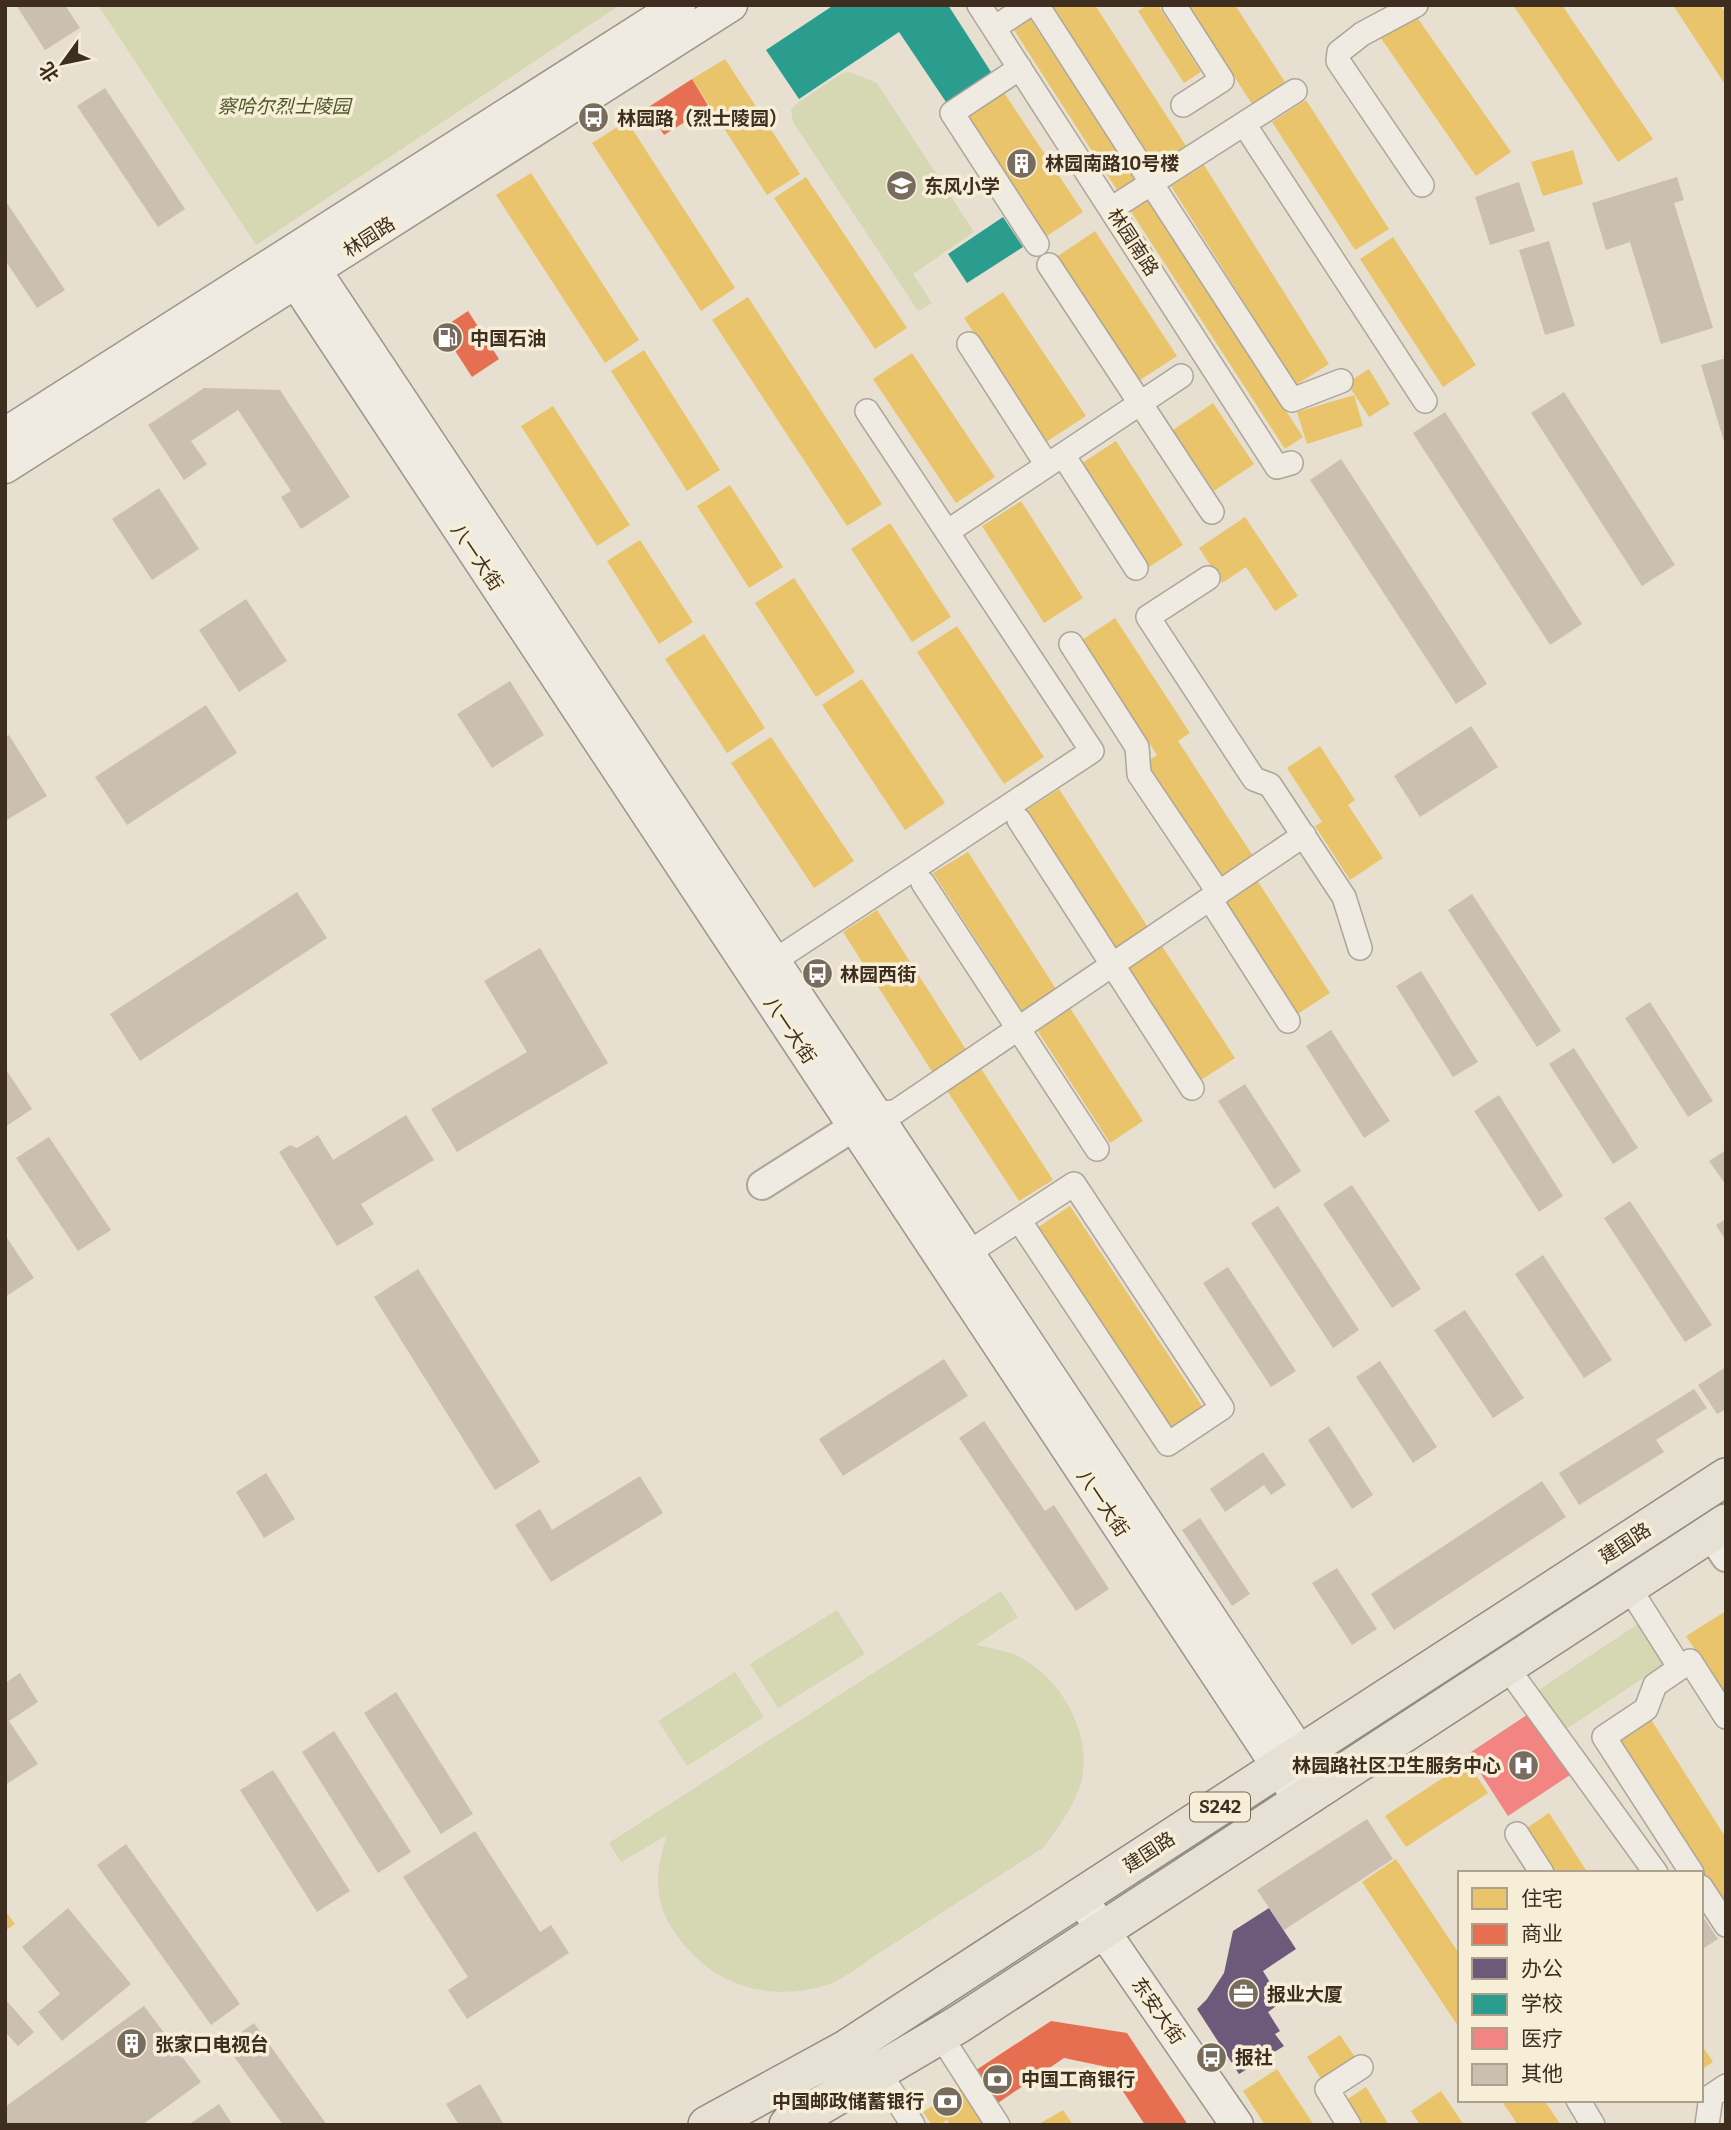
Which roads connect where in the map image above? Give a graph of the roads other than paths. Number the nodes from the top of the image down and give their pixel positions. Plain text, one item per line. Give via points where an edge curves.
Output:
1 (679, 5) edge
2 (731, 5) edge
3 (979, 5) edge
4 (1029, 5) edge
5 (1037, 5) edge
6 (1174, 5) edge
7 (1416, 5) edge
8 (994, 28) junction
9 (1020, 68) junction
10 (1295, 91) dead end
11 (1183, 105) dead end
12 (1244, 124) junction
13 (1148, 178) junction
14 (1422, 185) dead end
15 (1111, 209) junction
16 (1037, 244) dead end
17 (298, 265) junction
18 (1049, 265) dead end
19 (969, 344) dead end
20 (1181, 376) dead end
21 (1340, 381) dead end
22 (1425, 401) dead end
23 (1140, 404) junction
24 (867, 411) dead end
25 (5, 434) edge
26 (1055, 460) junction
27 (1291, 463) dead end
28 (5, 467) edge
29 (1212, 512) dead end
30 (947, 532) junction
31 (1136, 568) dead end
32 (1208, 578) dead end
33 (1071, 644) dead end
34 (997, 797) dead end
35 (1019, 820) dead end
36 (1304, 835) junction
37 (923, 883) dead end
38 (1214, 896) junction
39 (1360, 948) dead end
40 (770, 954) junction
41 (1113, 965) junction
42 (1288, 1020) dead end
43 (1019, 1028) junction
44 (1192, 1088) dead end
45 (864, 1119) junction
46 (1097, 1149) dead end
47 (762, 1185) dead end
48 (1019, 1220) junction
49 (968, 1253) junction
50 (1726, 1477) edge
51 (1690, 1501) junction
52 (1721, 1537) edge
53 (1628, 1587) junction
54 (1506, 1666) junction
55 (1680, 1668) junction
56 (1726, 1717) edge
57 (1290, 1762) junction
58 (1311, 1793) junction
59 (1517, 1834) dead end
60 (1541, 1871) edge
61 (1655, 1871) edge
62 (1691, 1871) edge
63 (1703, 1890) edge
64 (1080, 1896) junction
65 (1703, 1906) edge
66 (1726, 1927) edge
67 (1102, 1930) junction
68 (940, 2035) junction
69 (1361, 2067) dead end
70 (878, 2072) junction
71 (1726, 2086) edge
72 (1579, 2102) edge
73 (732, 2119) edge
74 (788, 2125) edge
75 (913, 2125) edge
76 (998, 2125) edge
77 (1237, 2125) edge
78 (1349, 2125) edge
79 (1592, 2125) edge
80 (1707, 2125) edge

1 - 17 main road, 林园路
2 - 17 main road, 林园路
3 - 8 street, 林园南路
4 - 8 street
5 - 13 street
6 - 11 street via 1222,80
7 - 14 street via 1362,34 1339,52 1338,61
8 - 9 street, 林园南路
9 - 15 street, 林园南路
9 - 16 street via 952,113
10 - 12 street
12 - 13 street
12 - 22 street
13 - 15 street
13 - 21 street via 1292,400
15 - 27 street, 林园南路 via 1277,467
17 - 25 main road, 林园路
17 - 28 main road, 林园路
17 - 40 main road, 八一大街
17 - 45 main road, 八一大街
18 - 23 street
19 - 26 street
20 - 23 street
23 - 26 street
23 - 29 street
24 - 30 street
26 - 30 street
26 - 31 street
30 - 40 street via 1092,751
32 - 36 street via 1148,617 1254,779 1270,785
33 - 38 street via 1137,747 1139,774
34 - 40 street
35 - 41 street
36 - 38 street
36 - 39 street via 1344,897
37 - 43 street
38 - 41 street
38 - 42 street
40 - 45 main road, 八一大街
41 - 43 street
41 - 44 street
43 - 45 street via 895,1112
43 - 46 street
45 - 47 street
45 - 49 main road, 八一大街
45 - 57 main road, 八一大街
48 - 48 street via 1074,1184 1222,1408 1168,1444
48 - 49 street
49 - 57 main road, 八一大街
50 - 51 main road, 建国路 / S242
51 - 52 main road
51 - 57 main road, 建国路 / S242
52 - 53 main road, 建国路 / S242
53 - 54 main road, 建国路 / S242
53 - 55 street
54 - 58 main road, 建国路 / S242
54 - 61 street
55 - 56 street via 1690,1661
55 - 62 street via 1655,1685 1646,1709 1604,1737
57 - 58 main road, 八一大街
57 - 64 main road, 建国路 / S242
58 - 67 main road, 建国路 / S242
59 - 60 street
63 - 66 street
64 - 67 main road, 东安大街
64 - 73 main road, 建国路 / S242
65 - 66 street
67 - 68 main road, 建国路 / S242
67 - 77 main road, 东安大街
68 - 70 main road, 建国路 / S242
68 - 76 street
69 - 78 street via 1327,2089
70 - 74 main road, 建国路 / S242
70 - 75 street
71 - 80 street via 1711,2096
72 - 79 street

